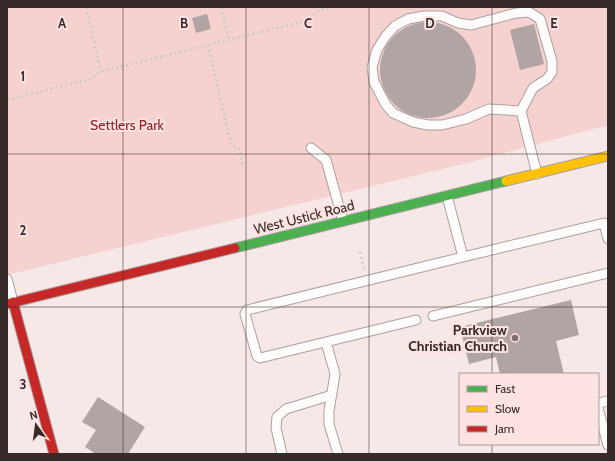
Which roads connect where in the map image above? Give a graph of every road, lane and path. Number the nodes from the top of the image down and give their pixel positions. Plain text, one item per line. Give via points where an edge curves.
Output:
1 (86, 7) edge
2 (221, 7) edge
3 (329, 7) edge
4 (229, 40) junction
5 (208, 45) junction
6 (101, 71) junction
7 (7, 100) edge
8 (520, 111) junction
9 (311, 148) dead end
10 (608, 156) edge
11 (243, 165) dead end
12 (537, 174) junction
13 (447, 196) junction
14 (343, 221) junction
15 (606, 222) edge
16 (608, 238) edge
17 (360, 252) dead end
18 (463, 257) junction
19 (364, 273) dead end
20 (608, 273) edge
21 (7, 279) edge
22 (10, 303) edge
23 (433, 316) dead end
24 (416, 320) dead end
25 (326, 342) junction
26 (332, 395) junction
27 (599, 411) edge
28 (608, 445) edge
29 (54, 454) edge
30 (282, 454) edge
31 (338, 454) edge

1 - 6 path
2 - 4 path
3 - 4 path via 320,10 305,22
4 - 5 path
5 - 6 path
5 - 11 path via 231,144 239,149
6 - 7 path via 91,79
8 - 8 lane via 489,109 466,119 442,125 413,122 393,113 380,94 374,82 372,67 377,50 395,26 408,19 442,16 471,25 516,12 529,12 540,19 552,61 552,72 547,79 533,88
8 - 12 lane
9 - 14 lane via 326,160
10 - 12 main road, West Ustick Road
12 - 13 main road, West Ustick Road
13 - 14 main road, West Ustick Road
13 - 18 lane
14 - 22 main road, West Ustick Road
15 - 16 lane
15 - 18 lane
17 - 19 path
18 - 25 lane via 247,310 257,356 260,358
20 - 23 lane
21 - 22 lane
22 - 29 main road
24 - 25 lane
25 - 26 lane via 335,374
26 - 30 lane via 286,410 277,417 276,428
26 - 31 lane via 330,424
27 - 28 lane

